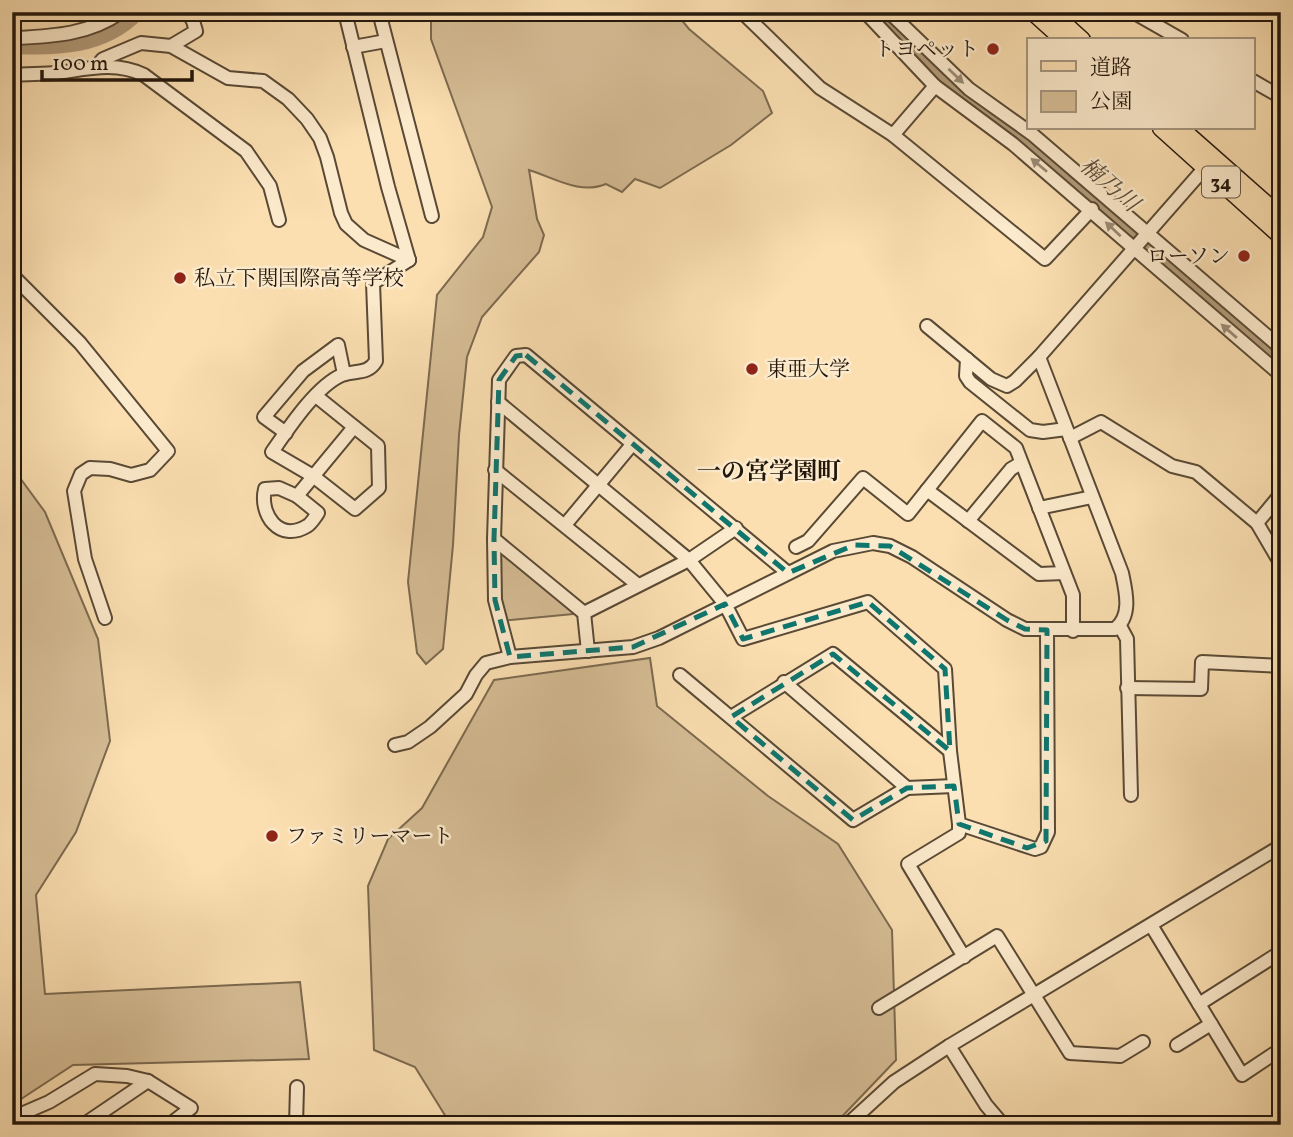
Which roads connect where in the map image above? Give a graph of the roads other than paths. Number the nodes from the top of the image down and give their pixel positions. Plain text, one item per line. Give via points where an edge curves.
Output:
1 (121, 12) edge
2 (188, 12) edge
3 (345, 12) edge
4 (379, 12) edge
5 (742, 12) edge
6 (865, 12) edge
7 (1033, 12) edge
8 (1051, 12) edge
9 (1133, 12) edge
10 (890, 13) edge
11 (877, 26) junction
12 (12, 36) edge
13 (1062, 38) edge
14 (1080, 38) edge
15 (1178, 38) edge
16 (386, 41) junction
17 (171, 46) junction
18 (353, 47) junction
19 (97, 66) junction
20 (12, 75) edge
21 (1254, 82) edge
22 (935, 86) junction
23 (1281, 97) edge
24 (1164, 130) edge
25 (1182, 130) edge
26 (893, 135) junction
27 (1209, 163) junction
28 (1091, 209) junction
29 (432, 216) dead end
30 (1281, 217) edge
31 (279, 220) dead end
32 (1281, 236) edge
33 (1142, 241) junction
34 (409, 260) junction
35 (12, 275) edge
36 (927, 326) dead end
37 (1281, 348) edge
38 (1039, 357) junction
39 (967, 359) junction
40 (344, 374) junction
41 (1281, 375) edge
42 (316, 396) junction
43 (498, 402) junction
44 (354, 427) junction
45 (286, 433) junction
46 (1068, 434) junction
47 (630, 447) dead end
48 (1021, 463) junction
49 (495, 470) junction
50 (313, 476) junction
51 (598, 485) junction
52 (927, 490) junction
53 (1281, 494) edge
54 (298, 496) junction
55 (1092, 497) junction
56 (1039, 509) junction
57 (968, 521) junction
58 (1257, 523) junction
59 (565, 526) junction
60 (736, 528) junction
61 (494, 539) junction
62 (796, 547) dead end
63 (689, 560) junction
64 (1281, 565) edge
65 (788, 573) junction
66 (1064, 573) junction
67 (638, 585) junction
68 (724, 604) junction
69 (584, 612) junction
70 (104, 618) dead end
71 (1120, 626) junction
72 (1047, 630) junction
73 (1073, 631) junction
74 (589, 651) junction
75 (510, 657) junction
76 (1281, 666) edge
77 (680, 675) dead end
78 (783, 682) junction
79 (1127, 688) junction
80 (731, 717) junction
81 (395, 745) dead end
82 (950, 751) junction
83 (954, 786) junction
84 (907, 788) junction
85 (1131, 795) dead end
86 (959, 824) junction
87 (1281, 846) edge
88 (1151, 925) junction
89 (1281, 951) edge
90 (964, 957) junction
91 (1034, 995) junction
92 (1199, 1004) junction
93 (879, 1008) dead end
94 (1211, 1024) junction
95 (1143, 1042) dead end
96 (1177, 1045) dead end
97 (949, 1046) junction
98 (1281, 1048) edge
99 (148, 1081) junction
100 (297, 1087) dead end
101 (12, 1118) edge
102 (83, 1125) edge
103 (169, 1125) edge
104 (296, 1125) edge
105 (848, 1125) edge
106 (1003, 1125) edge

1 - 12 street via 67,35
2 - 17 street via 196,31
3 - 18 street
4 - 16 street
5 - 26 street via 820,88
6 - 11 street
7 - 13 main road
8 - 14 main road
9 - 15 street
10 - 11 street
10 -> 33 street via 969,89 1032,134
11 - 22 street
16 - 18 street
16 - 29 street
17 - 19 street via 141,43
17 - 34 street via 228,78 263,81 288,99 320,138 346,224 364,240
18 - 34 street
19 - 20 street
19 - 31 street via 133,69 144,75 246,151 270,186
21 - 23 street
22 - 26 street
28 -> 22 street
24 - 27 main road, 34
25 - 27 main road, 34
26 - 28 street via 1045,259
27 - 30 main road, 34
27 - 32 main road, 34
27 - 33 street
33 -> 28 street
33 - 37 street
33 - 38 street
41 -> 33 street
34 - 40 street via 373,283 373,368
35 - 70 street via 80,343 168,451 150,470 131,475 90,468 81,474 74,491 85,559
36 - 39 street
38 - 39 street via 1007,386
38 - 46 street
39 - 46 street via 970,383 1030,430
40 - 42 street
40 - 45 street via 338,345 303,371 264,417
42 - 44 street
42 - 45 street
43 - 49 street
43 - 51 street
43 - 60 street via 499,380 516,356 526,355
44 - 50 street
44 - 50 street via 378,446 379,488 355,509
45 - 50 street via 272,452
46 - 55 street
46 - 58 street via 1101,422 1172,466 1196,472
47 - 51 street
48 - 52 street via 1016,448 982,421
48 - 56 street
48 - 57 street
49 - 59 street
49 - 61 street
50 - 54 street
51 - 59 street
51 - 63 street
52 - 57 street
52 - 62 street via 908,514 863,478 808,541
53 - 58 street
54 - 54 street via 279,488 265,489 265,514 276,528 290,532 307,526 318,513
55 - 56 street
55 - 71 street via 1124,581 1126,615
56 - 66 street
57 - 66 street via 1039,574
58 - 64 street
59 - 67 street
60 - 63 street
60 - 65 street
61 - 69 street
61 - 75 street via 495,600
63 - 67 street
63 - 68 street
65 - 68 street
65 - 72 street via 854,545 890,546 1007,620 1024,629
66 - 73 street via 1073,595
67 - 69 street
68 - 74 street via 633,648
68 - 82 street via 743,639 868,602 945,669
69 - 74 street
71 - 73 street via 1109,631
71 - 79 street via 1127,639
72 - 73 street
72 - 86 street via 1046,841 1041,847 1027,848
74 - 75 street
75 - 81 street via 486,663 467,694 421,735
76 - 79 street via 1202,662 1201,689
77 - 80 street
78 - 80 street
78 - 82 street via 833,654
78 - 84 street
79 - 85 street
80 - 84 street via 853,820
82 - 83 street
83 - 84 street
83 - 86 street
86 - 90 street via 959,833 908,864
87 - 88 street
88 - 91 street
88 - 92 street
89 - 92 street
90 - 91 street via 997,936
90 - 93 street
91 - 95 street via 1070,1053 1121,1056
91 - 97 street
92 - 94 street
94 - 96 street
94 - 98 street via 1241,1075
97 - 105 street via 894,1082
97 - 106 street
99 - 101 street via 95,1074
99 - 102 street
99 - 103 street via 191,1108
100 - 104 street

